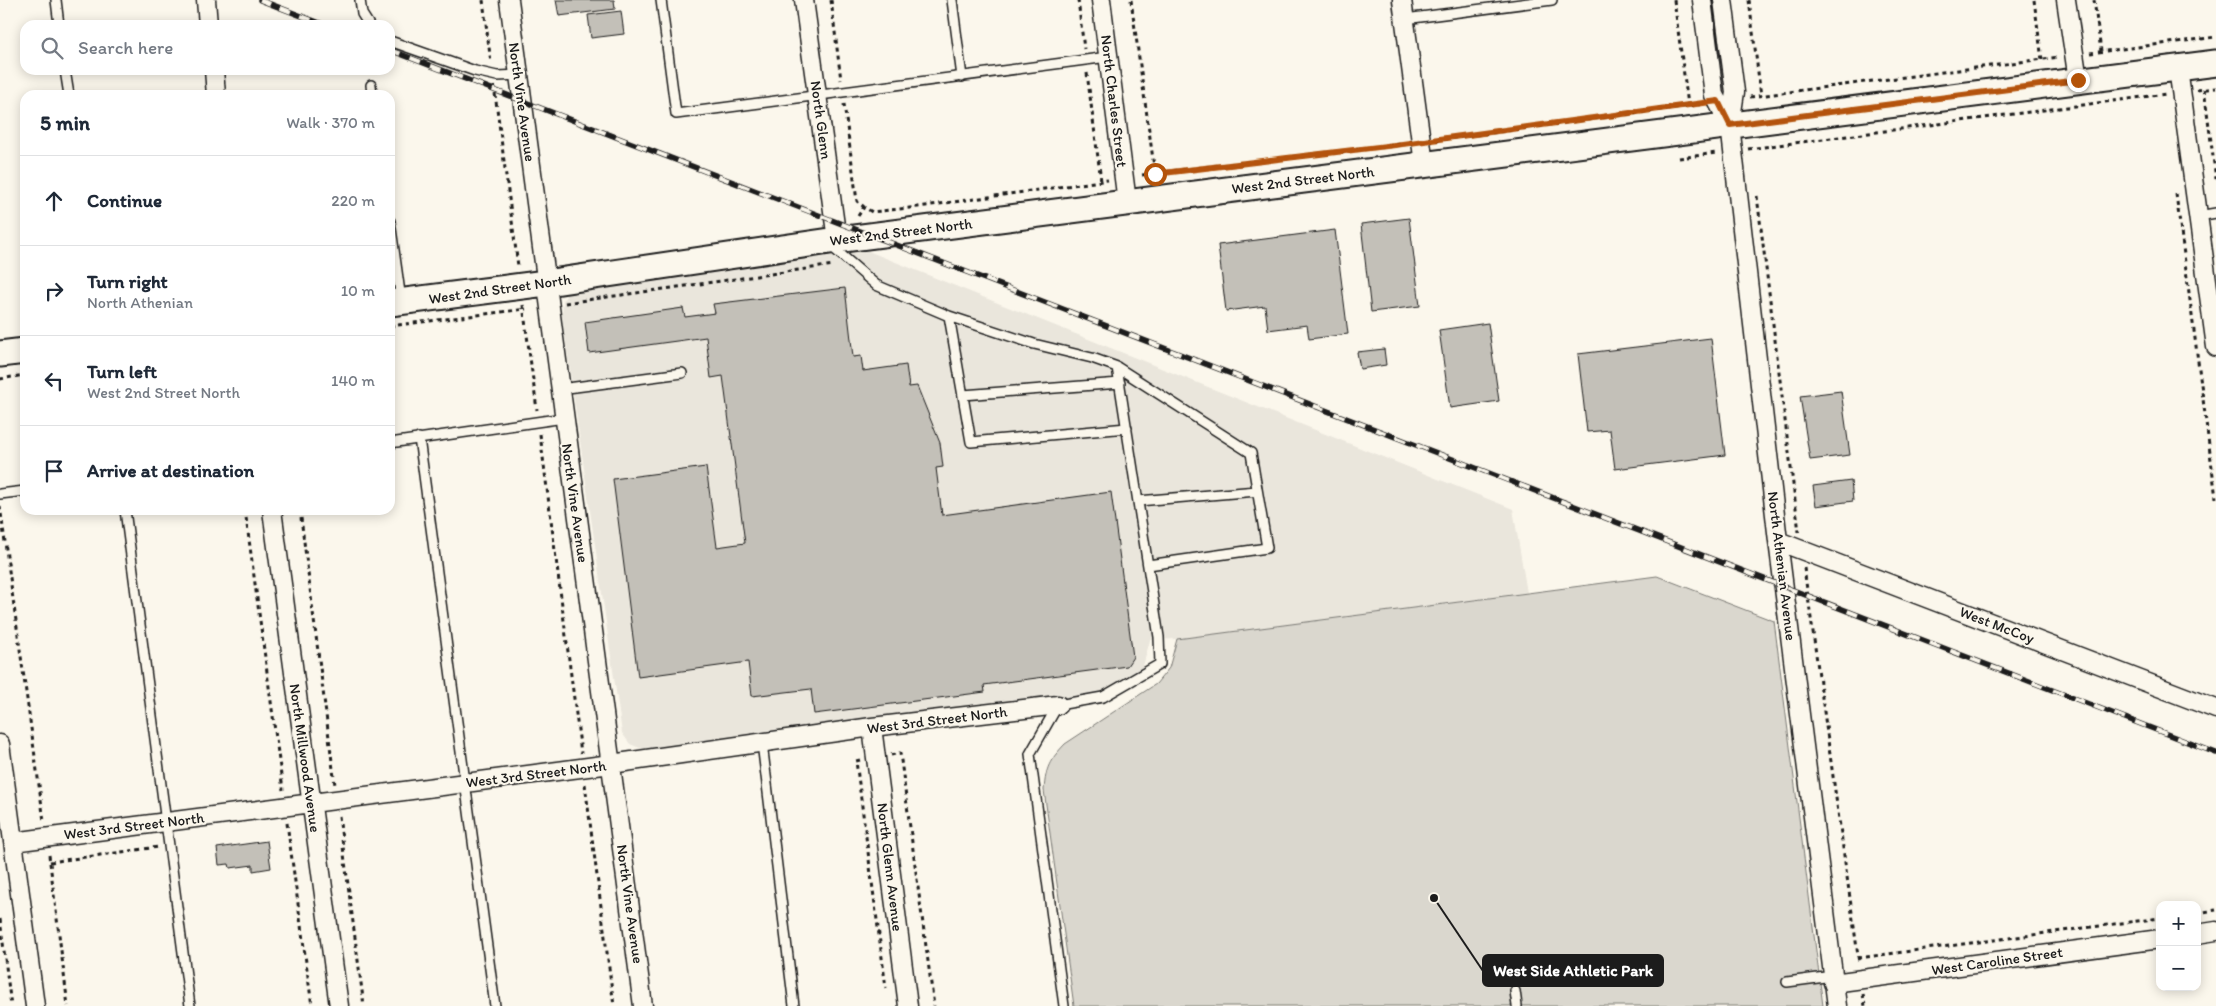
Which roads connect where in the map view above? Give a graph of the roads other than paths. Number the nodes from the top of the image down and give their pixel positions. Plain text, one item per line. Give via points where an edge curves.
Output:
1 (56, 0) edge
2 (206, 0) edge
3 (360, 0) edge
4 (509, 0) edge
5 (661, 0) edge
6 (804, 0) edge
7 (952, 0) edge
8 (1101, 0) edge
9 (1402, 0) edge
10 (1552, 0) edge
11 (1702, 0) edge
12 (1723, 0) edge
13 (2066, 0) edge
14 (1405, 19) junction
15 (58, 20) edge
16 (208, 20) edge
17 (365, 20) edge
18 (395, 43) edge
19 (1108, 57) junction
20 (2216, 62) edge
21 (2178, 68) junction
22 (66, 75) edge
23 (214, 75) edge
24 (519, 75) junction
25 (962, 77) junction
26 (2078, 80) junction
27 (68, 90) edge
28 (216, 90) edge
29 (817, 96) junction
30 (1726, 100) junction
31 (1730, 125) junction
32 (1423, 153) junction
33 (1127, 202) junction
34 (2216, 214) edge
35 (2198, 216) junction
36 (831, 241) junction
37 (546, 283) junction
38 (395, 289) edge
39 (396, 303) edge
40 (949, 316) junction
41 (2216, 348) edge
42 (20, 352) edge
43 (0, 354) edge
44 (1117, 367) junction
45 (682, 373) dead end
46 (1120, 383) junction
47 (560, 389) junction
48 (963, 395) junction
49 (564, 418) junction
50 (1127, 428) junction
51 (419, 438) junction
52 (395, 442) edge
53 (1257, 491) junction
54 (20, 492) edge
55 (0, 494) edge
56 (1138, 501) junction
57 (126, 515) edge
58 (273, 515) edge
59 (1778, 541) junction
60 (1148, 565) junction
61 (1058, 705) junction
62 (2216, 709) edge
63 (872, 727) junction
64 (762, 743) junction
65 (0, 744) edge
66 (611, 764) junction
67 (464, 784) junction
68 (311, 804) junction
69 (167, 822) junction
70 (13, 842) junction
71 (2216, 931) edge
72 (2201, 933) edge
73 (2156, 940) edge
74 (1833, 979) junction
75 (1787, 982) dead end
76 (1514, 991) dead end
77 (35, 1006) edge
78 (190, 1006) edge
79 (339, 1006) edge
80 (495, 1006) edge
81 (643, 1006) edge
82 (794, 1006) edge
83 (908, 1006) edge
84 (1064, 1006) edge
85 (1517, 1006) edge
86 (1836, 1006) edge

1 - 15 lane
2 - 16 street
3 - 17 lane
4 - 24 street, North Vine Avenue
5 - 29 lane via 676,114
6 - 29 street, North Glenn
7 - 25 lane
8 - 19 street, North Charles Street
9 - 14 street
10 - 14 lane
11 - 30 street via 1714,95
12 - 30 street via 1735,92
13 - 26 street
14 - 32 street
18 - 24 lane via 476,71 492,75
19 - 25 lane
19 - 33 street, North Charles Street
20 - 21 street, West 2nd Street North
21 - 26 street, West 2nd Street North
21 - 35 street
22 - 27 lane
23 - 28 street
24 - 37 street, North Vine Avenue
25 - 29 lane
26 - 31 street, West 2nd Street North
29 - 36 street, North Glenn
30 - 31 street, North Athenian Avenue
31 - 32 street, West 2nd Street North
31 - 59 street, North Athenian Avenue
32 - 33 street, West 2nd Street North
33 - 36 street, West 2nd Street North
34 - 35 lane
35 - 41 street
36 - 37 street, West 2nd Street North
36 - 40 lane via 876,285
37 - 39 street, West 2nd Street North
37 - 47 street, North Vine Avenue
38 - 39 lane
40 - 44 lane
40 - 48 lane
42 - 43 street
44 - 46 lane
44 - 53 lane via 1250,453
45 - 47 lane
46 - 48 lane
46 - 50 lane
47 - 49 street, North Vine Avenue
48 - 50 lane via 971,442
49 - 51 lane
49 - 66 street, North Vine Avenue
50 - 56 lane
51 - 52 lane
51 - 67 lane
53 - 56 lane
53 - 60 lane via 1266,548
54 - 55 lane
56 - 60 lane
57 - 69 lane
58 - 68 street, North Millwood Avenue
59 - 62 street, West McCoy
59 - 74 street, North Athenian Avenue
60 - 61 lane via 1160,637 1160,664 1103,696
61 - 63 street, West 3rd Street North
61 - 84 lane via 1030,754
63 - 64 street, West 3rd Street North
63 - 83 street, North Glenn Avenue
64 - 66 street, West 3rd Street North
64 - 82 lane
65 - 70 street
66 - 67 street, West 3rd Street North
66 - 81 street, North Vine Avenue
67 - 68 street, West 3rd Street North
67 - 80 lane
68 - 69 street, West 3rd Street North
68 - 79 street, North Millwood Avenue
69 - 70 street, West 3rd Street North
69 - 78 lane
70 - 77 street
71 - 72 street
73 - 74 street, West Caroline Street via 1861,979
74 - 75 lane
74 - 86 street, North Athenian Avenue
76 - 85 lane

